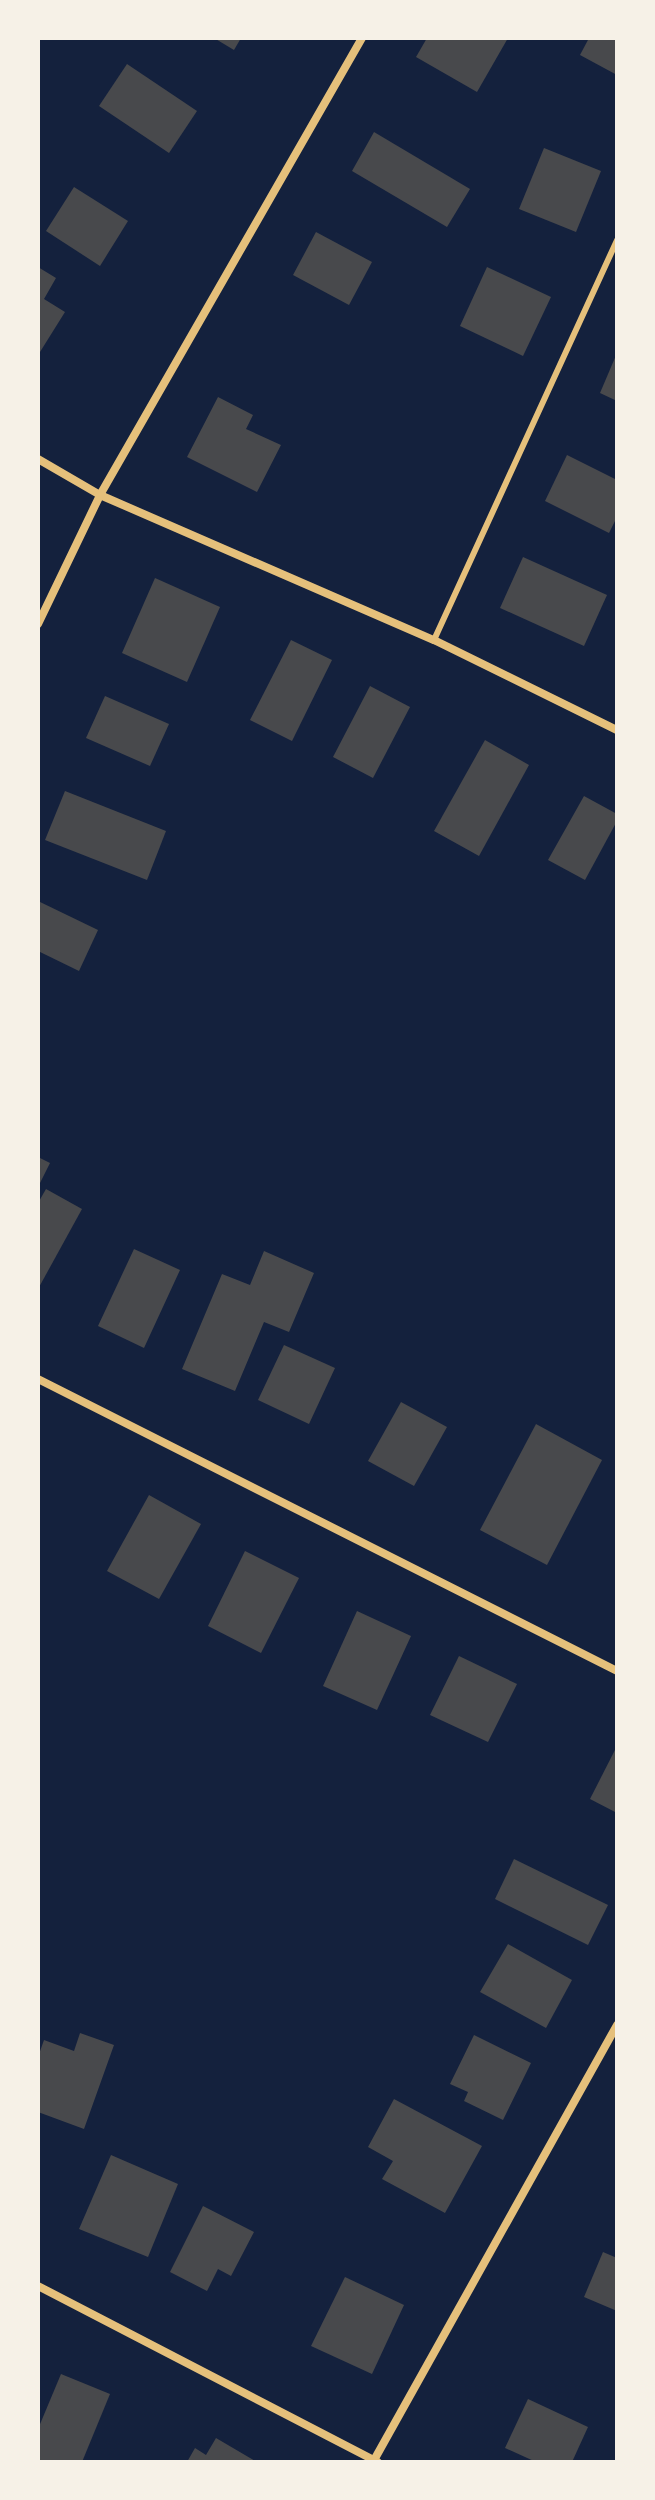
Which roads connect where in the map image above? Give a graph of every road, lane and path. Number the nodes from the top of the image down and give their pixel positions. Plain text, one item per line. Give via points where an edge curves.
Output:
1 (362, 38) edge
2 (617, 240) edge
3 (38, 459) edge
4 (100, 495) junction
5 (38, 624) edge
6 (434, 640) junction
7 (617, 730) edge
8 (38, 1379) edge
9 (617, 1671) edge
10 (617, 2025) edge
11 (38, 2286) edge
12 (375, 2461) edge

1 - 4 street
2 - 6 lane
3 - 4 street
4 - 5 street
4 - 6 street
6 - 7 street
8 - 9 street
10 - 12 street
11 - 12 street

